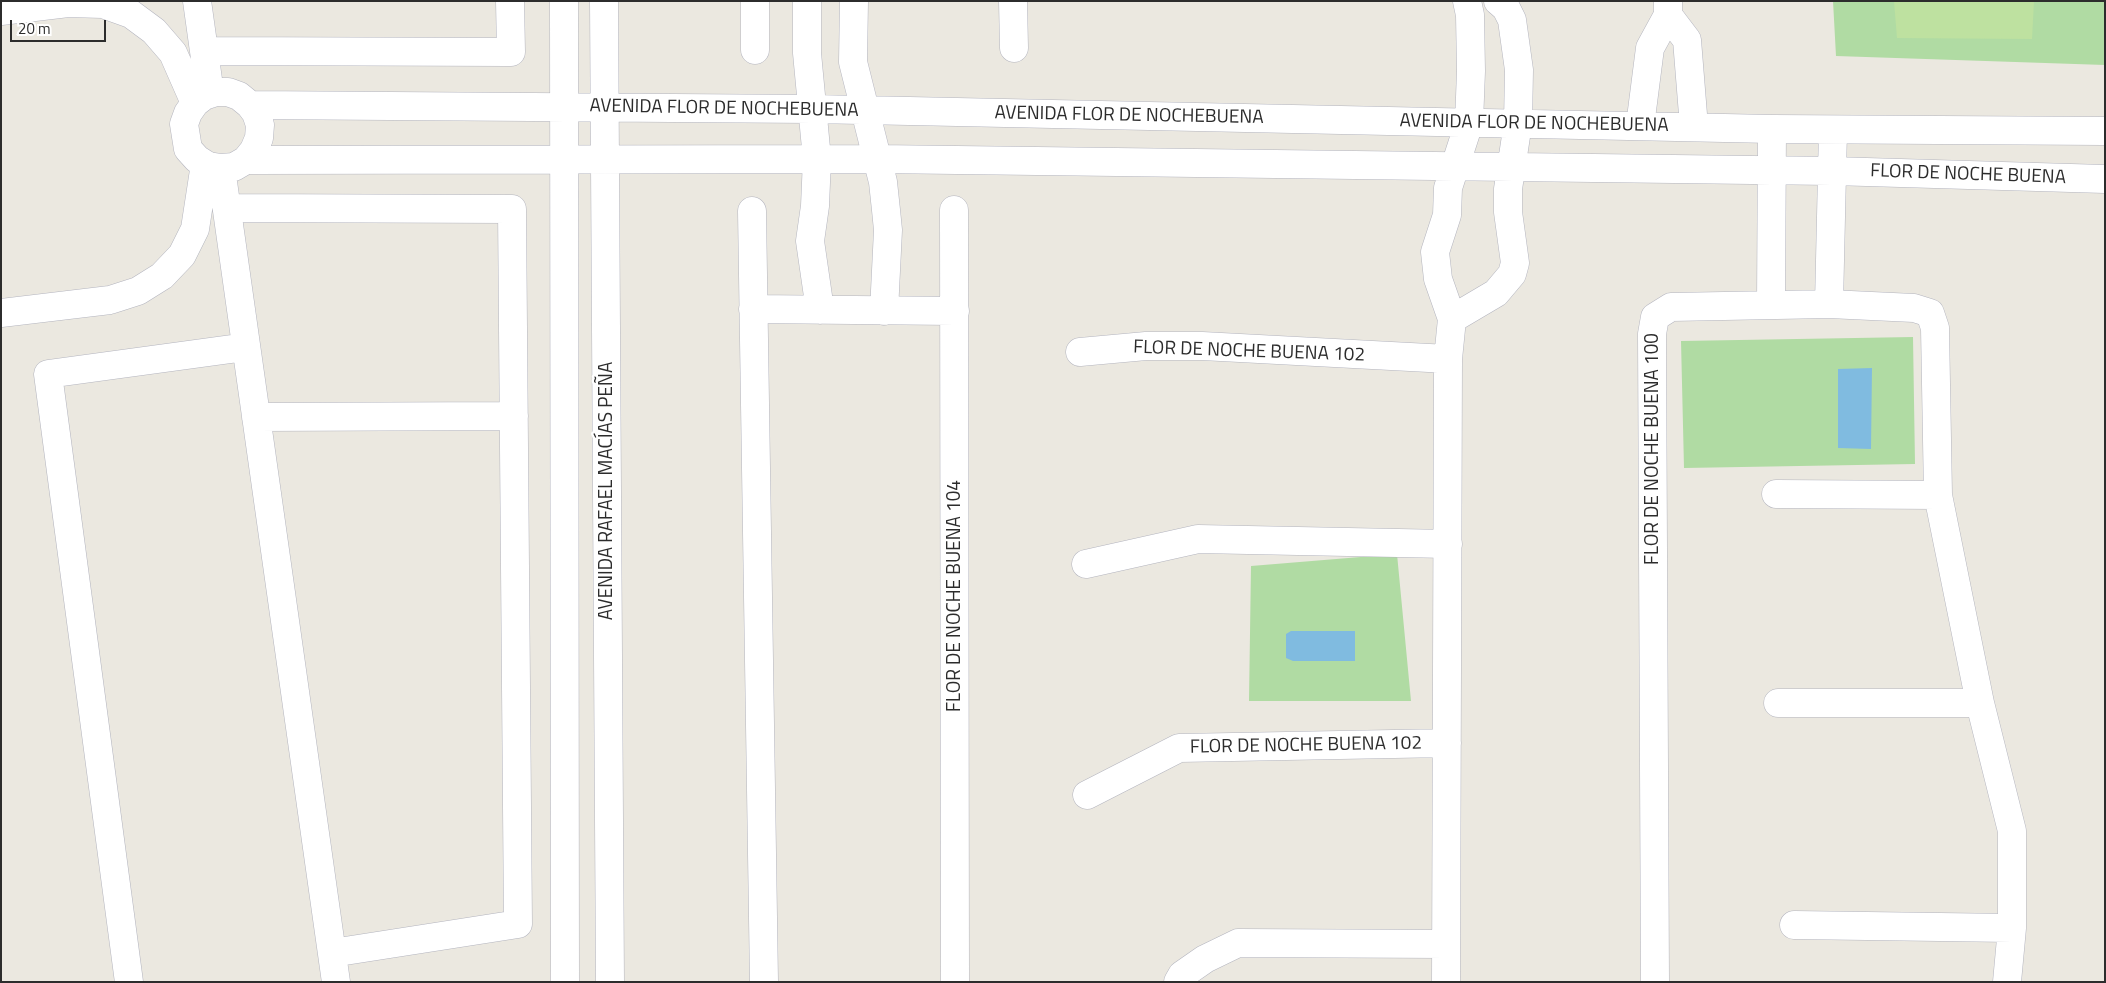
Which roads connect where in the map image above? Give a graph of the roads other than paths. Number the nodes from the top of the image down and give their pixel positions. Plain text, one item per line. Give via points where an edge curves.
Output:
1 (197, 1) edge
2 (510, 1) edge
3 (564, 1) edge
4 (604, 1) edge
5 (756, 1) edge
6 (807, 1) edge
7 (854, 1) edge
8 (1014, 1) edge
9 (1467, 1) edge
10 (1498, 1) edge
11 (1668, 8) edge
12 (1, 12) edge
13 (1014, 48) dead end
14 (755, 50) dead end
15 (205, 51) junction
16 (202, 98) junction
17 (250, 105) junction
18 (564, 107) junction
19 (605, 108) junction
20 (812, 109) junction
21 (865, 110) junction
22 (1469, 122) junction
23 (1518, 123) junction
24 (1640, 126) junction
25 (1694, 127) junction
26 (1772, 129) junction
27 (1832, 130) junction
28 (2105, 131) edge
29 (564, 159) junction
30 (606, 159) junction
31 (817, 159) junction
32 (877, 159) junction
33 (224, 164) junction
34 (1455, 167) junction
35 (1511, 168) junction
36 (1772, 170) junction
37 (1832, 171) junction
38 (2105, 179) edge
39 (227, 208) junction
40 (954, 210) dead end
41 (752, 211) dead end
42 (1830, 304) junction
43 (1771, 305) junction
44 (753, 309) junction
45 (820, 310) junction
46 (884, 311) junction
47 (955, 311) junction
48 (1, 313) edge
49 (1452, 318) junction
50 (246, 347) junction
51 (1080, 352) dead end
52 (1448, 360) junction
53 (514, 416) junction
54 (256, 417) junction
55 (1776, 494) dead end
56 (1938, 495) junction
57 (1448, 544) junction
58 (1086, 564) dead end
59 (1778, 703) dead end
60 (1980, 704) junction
61 (1447, 743) junction
62 (1087, 795) dead end
63 (1794, 925) dead end
64 (2012, 928) junction
65 (1446, 944) junction
66 (332, 953) junction
67 (128, 982) edge
68 (336, 982) edge
69 (565, 982) edge
70 (610, 982) edge
71 (764, 982) edge
72 (955, 982) edge
73 (1178, 982) edge
74 (1446, 982) edge
75 (1655, 982) edge
76 (2007, 982) edge

1 - 15 street
2 - 15 street via 511,52
3 - 18 street
4 - 19 street, AVENIDA RAFAEL MACÍAS PEÑA
5 - 14 street
6 - 20 street
7 - 21 street via 852,55
8 - 13 street
9 - 22 street via 1471,71
10 - 23 street via 1506,8 1516,33
11 - 24 street via 1650,48
11 - 25 street via 1687,40
12 - 16 street via 68,3 103,4 131,14 154,31 173,53
15 - 16 street
16 - 17 street via 228,92
16 - 33 street via 188,112 184,124 188,149
17 - 18 street, AVENIDA FLOR DE NOCHEBUENA
17 - 33 street via 260,125 254,150
18 - 19 street, AVENIDA FLOR DE NOCHEBUENA
18 - 29 street
19 - 20 street, AVENIDA FLOR DE NOCHEBUENA
19 - 30 street, AVENIDA RAFAEL MACÍAS PEÑA
20 - 21 street, AVENIDA FLOR DE NOCHEBUENA
20 - 31 street
21 - 22 street, AVENIDA FLOR DE NOCHEBUENA
21 - 32 street
22 - 23 street, AVENIDA FLOR DE NOCHEBUENA
22 - 34 street
23 - 24 street, AVENIDA FLOR DE NOCHEBUENA
23 - 35 street
24 - 25 street, AVENIDA FLOR DE NOCHEBUENA
25 - 26 street
26 - 27 street
26 - 36 street
27 - 28 street
27 - 37 street
29 - 30 street
29 - 33 street
29 - 69 street
30 - 31 street
30 - 70 street, AVENIDA RAFAEL MACÍAS PEÑA
31 - 32 street
31 - 45 street via 810,240
32 - 34 street
32 - 46 street via 888,230
33 - 39 street
33 - 48 street via 182,255 162,276 138,291 110,300
34 - 35 street
34 - 49 street via 1448,188 1447,215 1435,252 1438,279
35 - 36 street, FLOR DE NOCHE BUENA
35 - 49 street via 1508,204 1514,256 1512,274 1496,293
36 - 37 street, FLOR DE NOCHE BUENA
36 - 43 street
37 - 38 street, FLOR DE NOCHE BUENA
37 - 42 street
39 - 50 street
39 - 53 street via 512,209
40 - 47 street, FLOR DE NOCHE BUENA 104
41 - 44 street
42 - 43 street, FLOR DE NOCHE BUENA 100
42 - 56 street, FLOR DE NOCHE BUENA 100 via 1914,308 1930,313 1935,328
43 - 75 street, FLOR DE NOCHE BUENA 100 via 1671,307 1654,317
44 - 45 street
44 - 71 street
45 - 46 street
46 - 47 street
47 - 72 street, FLOR DE NOCHE BUENA 104
49 - 52 street, FLOR DE NOCHE BUENA 102
50 - 54 street
50 - 67 street via 48,374
51 - 52 street, FLOR DE NOCHE BUENA 102 via 1146,346 1202,346
52 - 57 street, FLOR DE NOCHE BUENA 102
53 - 54 street
53 - 66 street via 518,924
54 - 66 street
55 - 56 street
56 - 60 street, FLOR DE NOCHE BUENA 100
57 - 58 street via 1198,539
57 - 61 street, FLOR DE NOCHE BUENA 102
59 - 60 street
60 - 64 street, FLOR DE NOCHE BUENA 100 via 2012,831
61 - 62 street, FLOR DE NOCHE BUENA 102 via 1179,748
61 - 65 street, FLOR DE NOCHE BUENA 102
63 - 64 street
64 - 76 street, FLOR DE NOCHE BUENA 100
65 - 73 street via 1238,943 1205,959 1182,975
65 - 74 street, FLOR DE NOCHE BUENA 102
66 - 68 street

